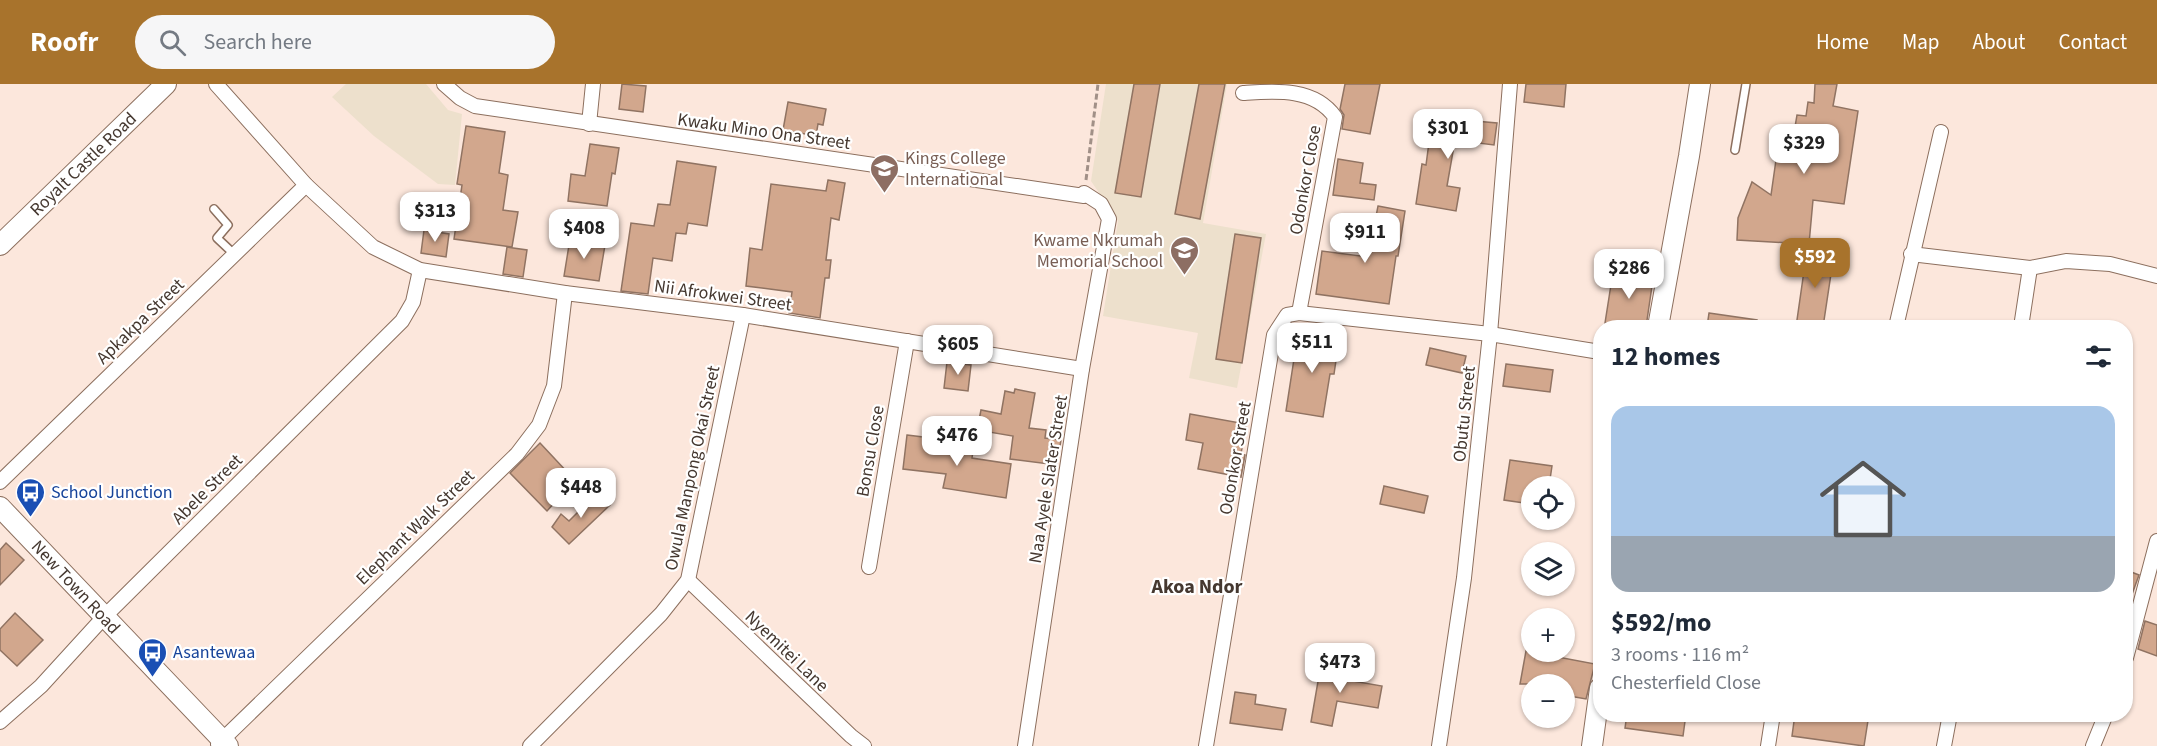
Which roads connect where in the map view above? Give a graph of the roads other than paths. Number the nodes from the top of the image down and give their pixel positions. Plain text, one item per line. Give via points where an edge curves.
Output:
1 (166, 84) edge
2 (216, 84) edge
3 (444, 84) edge
4 (593, 84) edge
5 (1510, 84) edge
6 (1700, 84) edge
7 (1746, 84) edge
8 (1243, 93) dead end
9 (589, 124) junction
10 (1941, 132) dead end
11 (1735, 150) dead end
12 (306, 185) junction
13 (214, 209) dead end
14 (1109, 219) joint
15 (0, 245) edge
16 (234, 254) junction
17 (1911, 254) junction
18 (2030, 268) junction
19 (420, 270) junction
20 (2156, 275) edge
21 (565, 293) junction
22 (1299, 313) junction
23 (742, 315) junction
24 (1659, 320) edge
25 (1897, 320) edge
26 (2022, 320) edge
27 (1490, 334) junction
28 (907, 342) junction
29 (1593, 351) edge
30 (1082, 369) junction
31 (0, 482) edge
32 (0, 507) edge
33 (2157, 541) edge
34 (869, 567) dead end
35 (688, 580) junction
36 (2150, 590) edge
37 (104, 617) junction
38 (2133, 638) edge
39 (0, 722) edge
40 (1595, 722) edge
41 (1772, 722) edge
42 (1948, 722) edge
43 (2103, 722) edge
44 (846, 741) edge
45 (222, 744) edge
46 (530, 746) edge
47 (864, 746) edge
48 (1025, 746) edge
49 (1206, 746) edge
50 (1439, 746) edge
51 (1592, 746) edge
52 (1768, 746) edge
53 (1944, 746) edge
54 (2093, 746) edge

1 - 15 street, Royalt Castle Road
2 - 12 street, Nii Afrokwei Street
3 - 9 street, Kwaku Mino Ona Street via 475,106
4 - 9 street
5 - 27 street, Obutu Street
6 - 24 street
7 - 11 lane
8 - 22 street, Odonkor Close via 1296,92 1329,108 1335,117
9 - 14 street, Kwaku Mino Ona Street via 1084,193 1101,204
10 - 17 street
12 - 16 street, Apkakpa Street
12 - 19 street, Nii Afrokwei Street via 373,247
13 - 16 lane via 228,225 216,237
14 - 30 street, Naa Ayele Slater Street
16 - 31 street, Apkakpa Street
17 - 18 street
17 - 25 street
18 - 20 street via 2066,261 2110,264
18 - 26 street
19 - 21 street, Nii Afrokwei Street
19 - 37 street, Abele Street via 413,302 402,321
21 - 23 street, Nii Afrokwei Street
21 - 45 street, Elephant Walk Street via 554,386 539,425 517,454
22 - 27 street
22 - 49 street, Odonkor Street via 1287,315 1274,335
23 - 28 street, Nii Afrokwei Street
23 - 35 street, Owula Manpong Okai Street
27 - 29 street
27 - 50 street, Obutu Street via 1464,578
28 - 30 street, Nii Afrokwei Street
28 - 34 street, Bonsu Close
30 - 48 street, Naa Ayele Slater Street
32 - 37 street, New Town Road
33 - 36 street
35 - 44 street, Nyemitei Lane
35 - 46 street, Owula Manpong Okai Street via 661,614
36 - 38 street
37 - 39 street, Abele Street via 41,687
37 - 45 street, New Town Road
40 - 51 street
41 - 52 street
42 - 53 street
43 - 54 street
44 - 47 street, Nyemitei Lane

